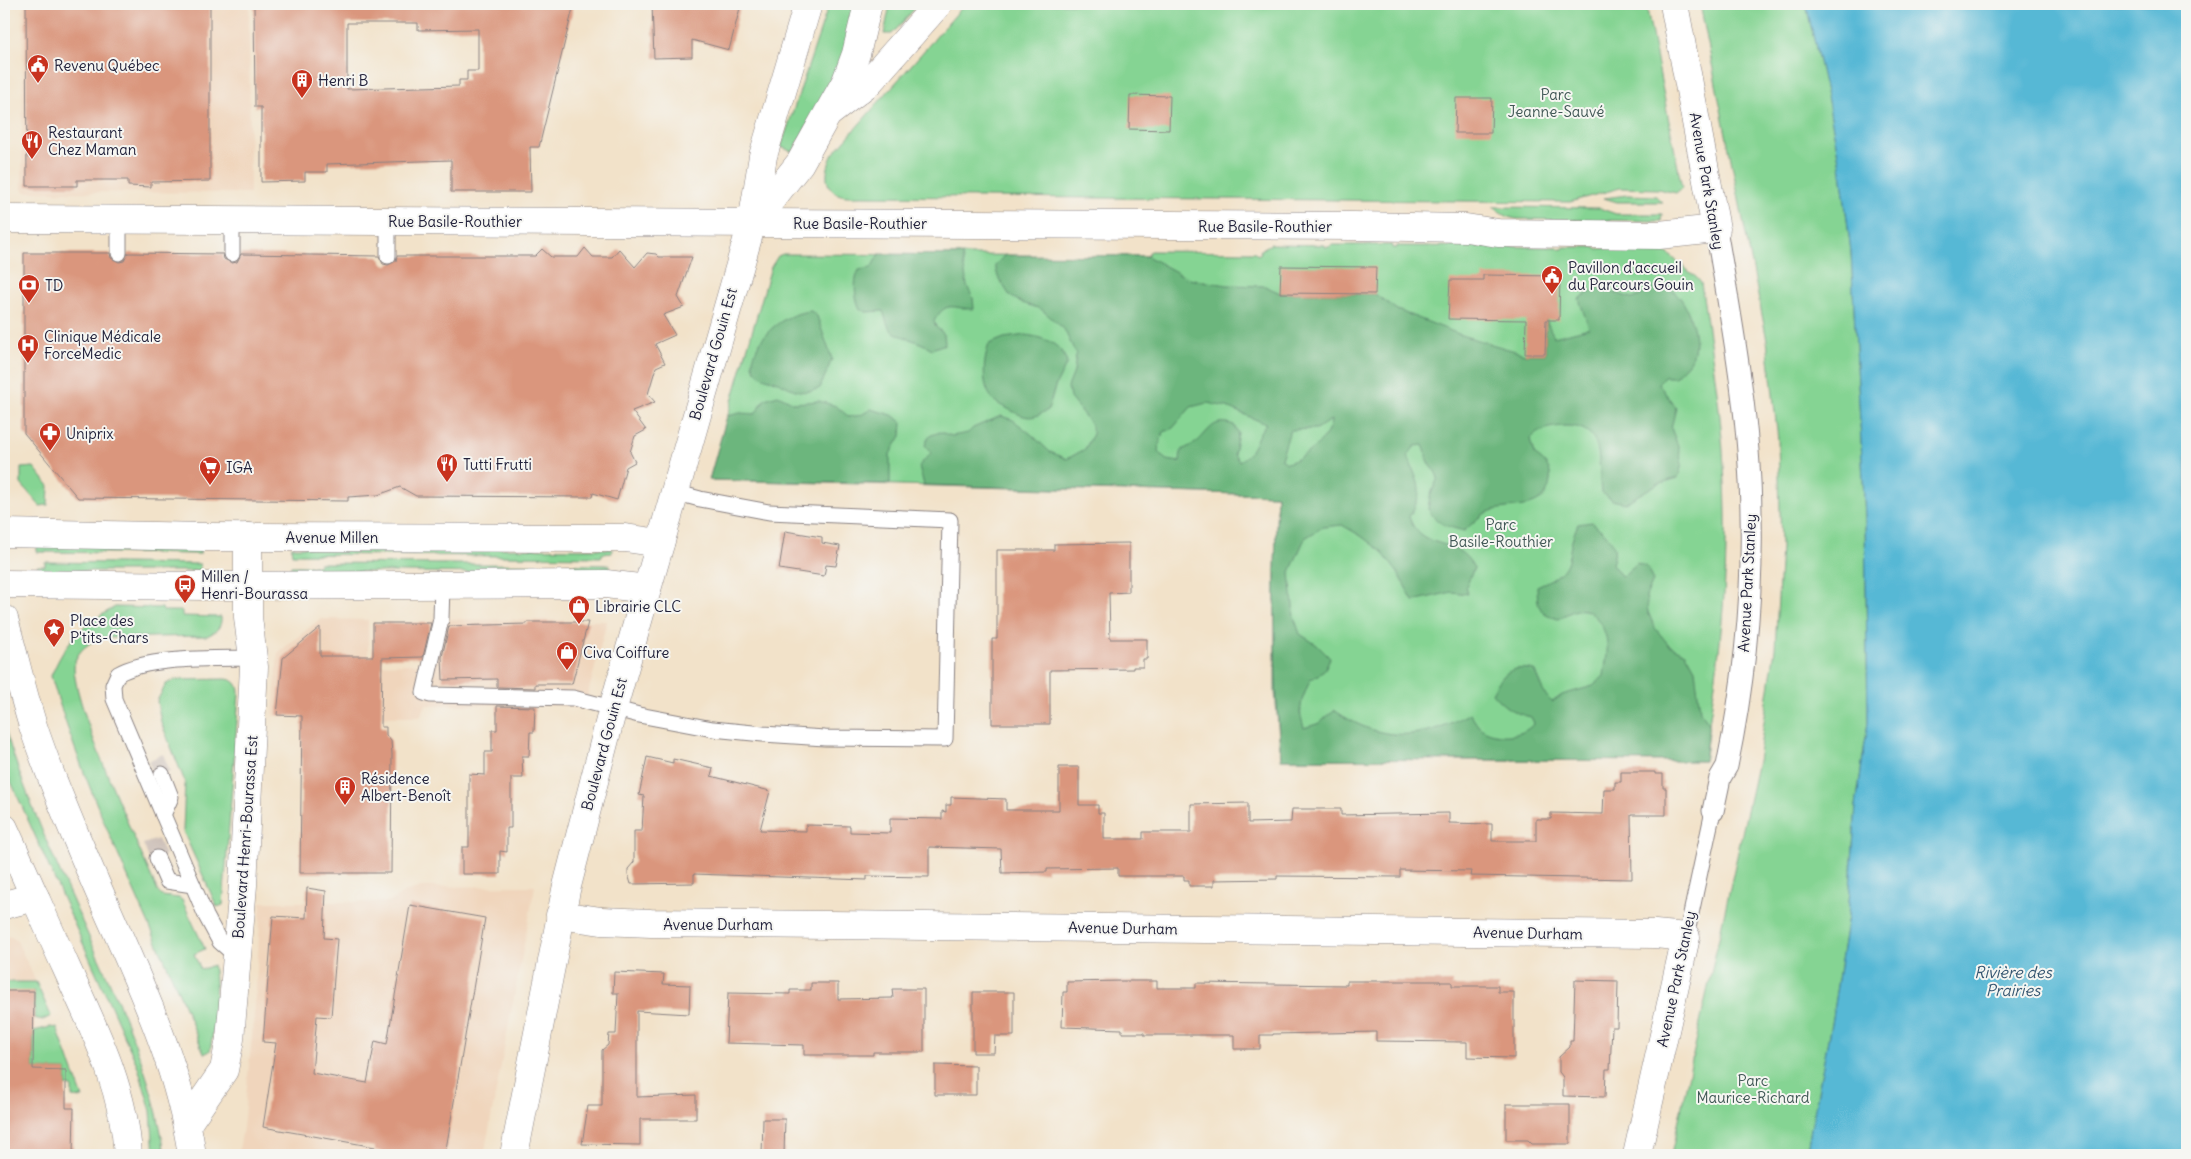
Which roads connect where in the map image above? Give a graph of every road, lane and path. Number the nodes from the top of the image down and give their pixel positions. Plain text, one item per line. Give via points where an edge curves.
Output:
1 (808, 4) edge
2 (868, 4) edge
3 (938, 4) edge
4 (1674, 4) edge
5 (829, 113) junction
6 (4, 220) edge
7 (119, 220) junction
8 (232, 220) junction
9 (388, 221) junction
10 (752, 223) junction
11 (1716, 229) junction
12 (119, 253) dead end
13 (232, 254) dead end
14 (388, 256) dead end
15 (674, 492) junction
16 (4, 533) edge
17 (248, 537) junction
18 (660, 543) junction
19 (4, 584) edge
20 (442, 585) junction
21 (248, 586) junction
22 (647, 589) junction
23 (4, 619) edge
24 (254, 658) junction
25 (613, 708) junction
26 (162, 774) dead end
27 (1713, 811) joint
28 (163, 816) junction
29 (4, 828) edge
30 (157, 858) dead end
31 (193, 885) junction
32 (35, 897) junction
33 (4, 905) edge
34 (560, 916) junction
35 (1686, 937) junction
36 (237, 957) junction
37 (187, 1124) junction
38 (128, 1155) edge
39 (192, 1155) edge
40 (514, 1155) edge
41 (1637, 1155) edge

1 - 10 street, Boulevard Gouin Est via 763,156
2 - 5 street, Boulevard Gouin Est via 852,68
3 - 5 street via 869,82
4 - 11 street, Avenue Park Stanley
5 - 10 street, Boulevard Gouin Est via 800,163
6 - 7 street, Rue Basile-Routhier
7 - 8 street, Rue Basile-Routhier
7 - 12 lane
8 - 9 street, Rue Basile-Routhier
8 - 13 lane
9 - 10 street, Rue Basile-Routhier
9 - 14 lane
10 - 11 street, Rue Basile-Routhier via 1412,226 1498,233 1659,235
10 - 15 street, Boulevard Gouin Est
11 - 27 street, Avenue Park Stanley via 1748,452 1751,515 1750,583 1743,666 1727,766 1720,778
15 - 18 street, Boulevard Gouin Est
15 - 25 lane via 769,512 950,520 945,739 763,734 713,729
16 - 17 street, Avenue Millen
17 - 18 street, Avenue Millen via 625,538
17 - 21 street, Boulevard Henri-Bourassa Est
18 - 22 street, Boulevard Gouin Est
19 - 21 street
20 - 21 street
20 - 22 street via 606,584
20 - 25 lane via 441,619 424,693 434,696 561,696
21 - 24 street, Boulevard Henri-Bourassa Est via 248,617
22 - 25 street, Boulevard Gouin Est
23 - 37 street via 40,745 86,862 155,1019
24 - 28 lane via 140,666 123,672 114,680 114,699
24 - 36 street, Boulevard Henri-Bourassa Est
25 - 34 street, Boulevard Gouin Est
26 - 28 lane via 171,797
27 - 35 lane, Avenue Park Stanley
28 - 31 lane
29 - 32 street
30 - 31 lane via 167,881
31 - 36 lane via 214,933
32 - 33 street
32 - 38 street via 106,1055 125,1123
34 - 35 street, Avenue Durham via 641,923 1655,934
34 - 40 street, Boulevard Gouin Est
35 - 41 street, Avenue Park Stanley
36 - 37 street, Boulevard Henri-Bourassa Est via 224,1070
37 - 39 street

